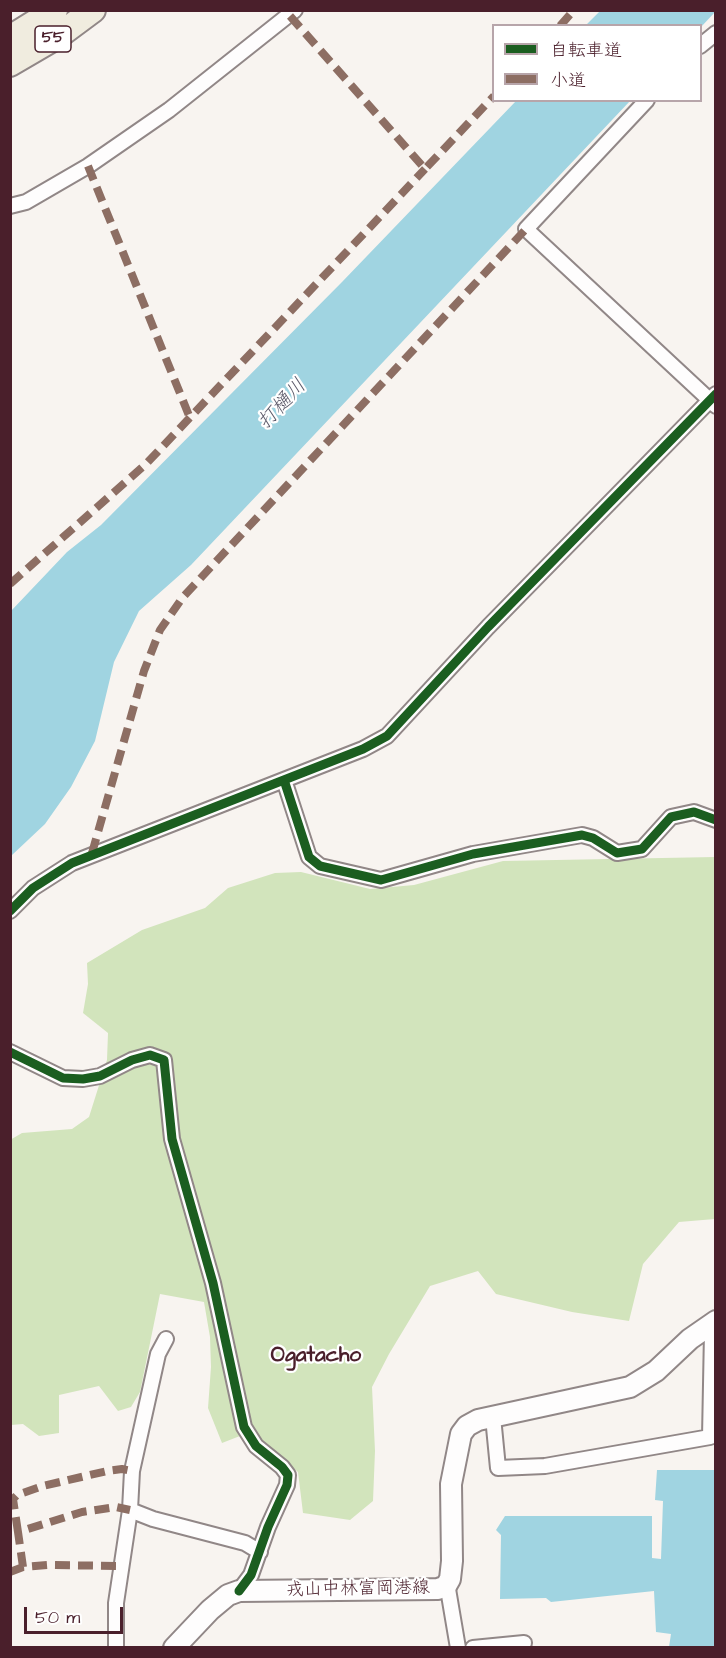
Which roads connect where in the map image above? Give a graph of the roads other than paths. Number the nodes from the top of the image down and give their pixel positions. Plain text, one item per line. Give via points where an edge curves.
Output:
1 (55, 10) edge
2 (93, 10) edge
3 (296, 10) edge
4 (716, 33) edge
5 (10, 38) edge
6 (702, 44) edge
7 (10, 64) edge
8 (645, 102) edge
9 (10, 206) edge
10 (713, 400) edge
11 (284, 780) junction
12 (716, 820) edge
13 (10, 911) edge
14 (10, 1052) edge
15 (712, 1328) edge
16 (166, 1339) dead end
17 (493, 1417) junction
18 (130, 1510) junction
19 (260, 1552) junction
20 (446, 1586) junction
21 (239, 1591) junction
22 (524, 1643) dead end
23 (116, 1647) edge
24 (174, 1647) edge
25 (458, 1647) edge
26 (473, 1647) edge

1 - 5 highway, 55
2 - 7 highway, 55
3 - 9 street via 169,111 88,166 26,202
4 - 6 street
8 - 10 street via 526,229
10 - 11 street via 488,627 387,736
11 - 12 street via 309,857 320,866 381,880 473,854 582,835 617,853 642,849 671,817 694,812
11 - 13 street via 72,863 33,888
14 - 19 street via 63,1078 100,1076 150,1055 164,1060 172,1140 213,1283 244,1427 256,1446 288,1475
15 - 17 main road, 戎山中林富岡港線 via 690,1339 656,1371 630,1387
15 - 17 street via 710,1437 544,1466 498,1468
16 - 18 street via 158,1354 140,1432
17 - 20 main road, 戎山中林富岡港線 via 478,1420 461,1434 451,1484 452,1562
18 - 19 street via 245,1543
18 - 23 street via 116,1603
19 - 21 street
20 - 21 main road, 戎山中林富岡港線 via 427,1590
20 - 25 street
21 - 24 main road via 210,1610
22 - 26 street

